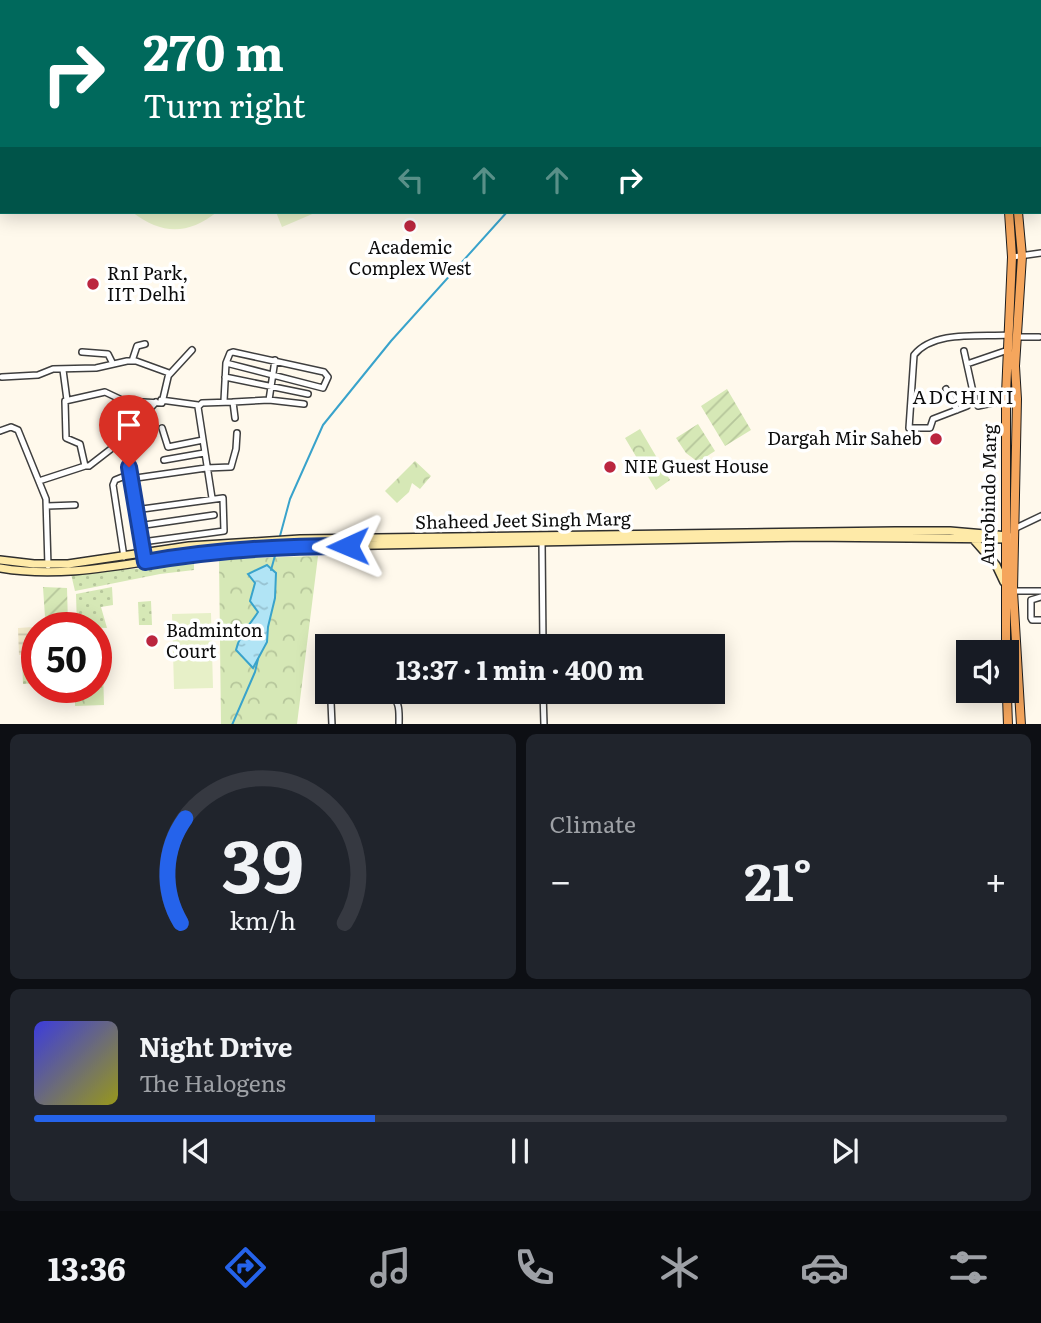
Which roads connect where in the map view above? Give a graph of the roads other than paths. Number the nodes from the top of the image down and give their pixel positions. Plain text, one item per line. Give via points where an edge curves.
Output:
1 (1009, 214) edge
2 (1017, 214) edge
3 (1041, 253) edge
4 (1017, 256) junction
5 (1013, 336) junction
6 (1039, 337) dead end
7 (145, 344) dead end
8 (192, 350) dead end
9 (1008, 350) junction
10 (964, 351) dead end
11 (82, 352) dead end
12 (275, 360) junction
13 (132, 361) junction
14 (226, 363) junction
15 (113, 364) junction
16 (967, 365) junction
17 (63, 370) junction
18 (169, 375) junction
19 (273, 375) junction
20 (2, 377) dead end
21 (225, 377) junction
22 (271, 386) junction
23 (946, 389) dead end
24 (308, 394) dead end
25 (67, 400) junction
26 (269, 400) junction
27 (1006, 400) junction
28 (158, 401) junction
29 (224, 401) junction
30 (233, 402) junction
31 (304, 404) dead end
32 (198, 405) junction
33 (967, 406) dead end
34 (957, 410) junction
35 (235, 418) dead end
36 (0, 420) edge
37 (162, 428) dead end
38 (901, 428) dead end
39 (909, 428) junction
40 (1, 430) edge
41 (237, 433) dead end
42 (203, 440) junction
43 (204, 453) junction
44 (164, 460) dead end
45 (85, 467) junction
46 (129, 467) dead end
47 (206, 468) junction
48 (129, 479) junction
49 (39, 481) junction
50 (212, 498) junction
51 (75, 505) dead end
52 (47, 506) junction
53 (135, 510) junction
54 (214, 515) dead end
55 (1041, 516) edge
56 (138, 526) junction
57 (1016, 528) junction
58 (1005, 538) junction
59 (1015, 538) junction
60 (973, 540) junction
61 (142, 542) junction
62 (542, 542) junction
63 (278, 544) junction
64 (124, 557) junction
65 (144, 558) junction
66 (0, 560) edge
67 (0, 568) edge
68 (48, 568) junction
69 (1004, 582) junction
70 (1013, 591) junction
71 (1041, 591) edge
72 (1041, 597) edge
73 (1041, 620) edge
74 (543, 634) edge
75 (1006, 640) edge
76 (1007, 703) edge
77 (543, 704) edge
78 (331, 724) edge
79 (400, 724) edge
80 (544, 724) edge
81 (1008, 724) edge
82 (1021, 724) edge

1 - 4 highway, Aurobindo Marg
2 - 4 highway, Aurobindo Marg
3 - 4 street
4 - 5 highway, Aurobindo Marg
5 - 6 street
5 - 9 highway, Aurobindo Marg
5 - 39 street via 938,340 918,351 913,360
5 - 57 highway, Aurobindo Marg
7 - 13 street via 137,346
8 - 18 street
9 - 16 street
9 - 27 highway, Aurobindo Marg
10 - 16 street
11 - 15 street via 108,354
12 - 14 street via 234,352
12 - 19 street
12 - 19 street via 324,372 328,377 323,388
13 - 15 street
13 - 18 street
14 - 19 street
14 - 21 street
15 - 17 street
16 - 27 street via 978,406
17 - 20 street
17 - 25 street
18 - 28 street
19 - 22 street
21 - 22 street
21 - 29 street
22 - 24 street
22 - 26 street
23 - 34 street
25 - 28 street via 105,393 121,401
25 - 45 street via 66,436 80,444
26 - 30 street
26 - 31 street
27 - 58 highway, Aurobindo Marg
28 - 32 street
28 - 45 street via 120,442
29 - 30 street
29 - 32 street
30 - 35 street
32 - 42 street
33 - 34 street
34 - 39 street via 933,419 930,428
36 - 40 street
37 - 42 street via 168,447
38 - 39 street
40 - 49 street via 18,430
41 - 47 street via 232,466
42 - 43 street
43 - 44 street
43 - 47 street
45 - 49 street
46 - 48 street
47 - 48 street
47 - 50 street
48 - 53 street
48 - 64 street via 125,476 113,485
49 - 52 street
50 - 53 street
50 - 61 street via 223,498 224,531
51 - 52 street
52 - 68 street
53 - 56 street
54 - 56 street
55 - 57 street
56 - 61 street
57 - 59 highway, Aurobindo Marg
58 - 59 main road
58 - 60 main road, Shaheed Jeet Singh Marg
58 - 63 main road, Shaheed Jeet Singh Marg via 895,531
58 - 69 highway, Aurobindo Marg
59 - 70 highway, Aurobindo Marg
60 - 62 main road, Shaheed Jeet Singh Marg via 807,537
60 - 69 main road
61 - 65 street
62 - 63 main road, Shaheed Jeet Singh Marg
62 - 74 street
63 - 65 main road, Shaheed Jeet Singh Marg via 201,545
64 - 65 main road, Shaheed Jeet Singh Marg
64 - 68 main road, Shaheed Jeet Singh Marg
65 - 68 main road, Shaheed Jeet Singh Marg via 69,572
66 - 68 main road, Shaheed Jeet Singh Marg
67 - 68 main road, Shaheed Jeet Singh Marg
69 - 75 highway, Aurobindo Marg
70 - 71 street
70 - 82 highway, Aurobindo Marg
72 - 73 street via 1031,600 1031,618
76 - 81 highway
77 - 80 street
78 - 79 street via 334,698 387,695 398,702

